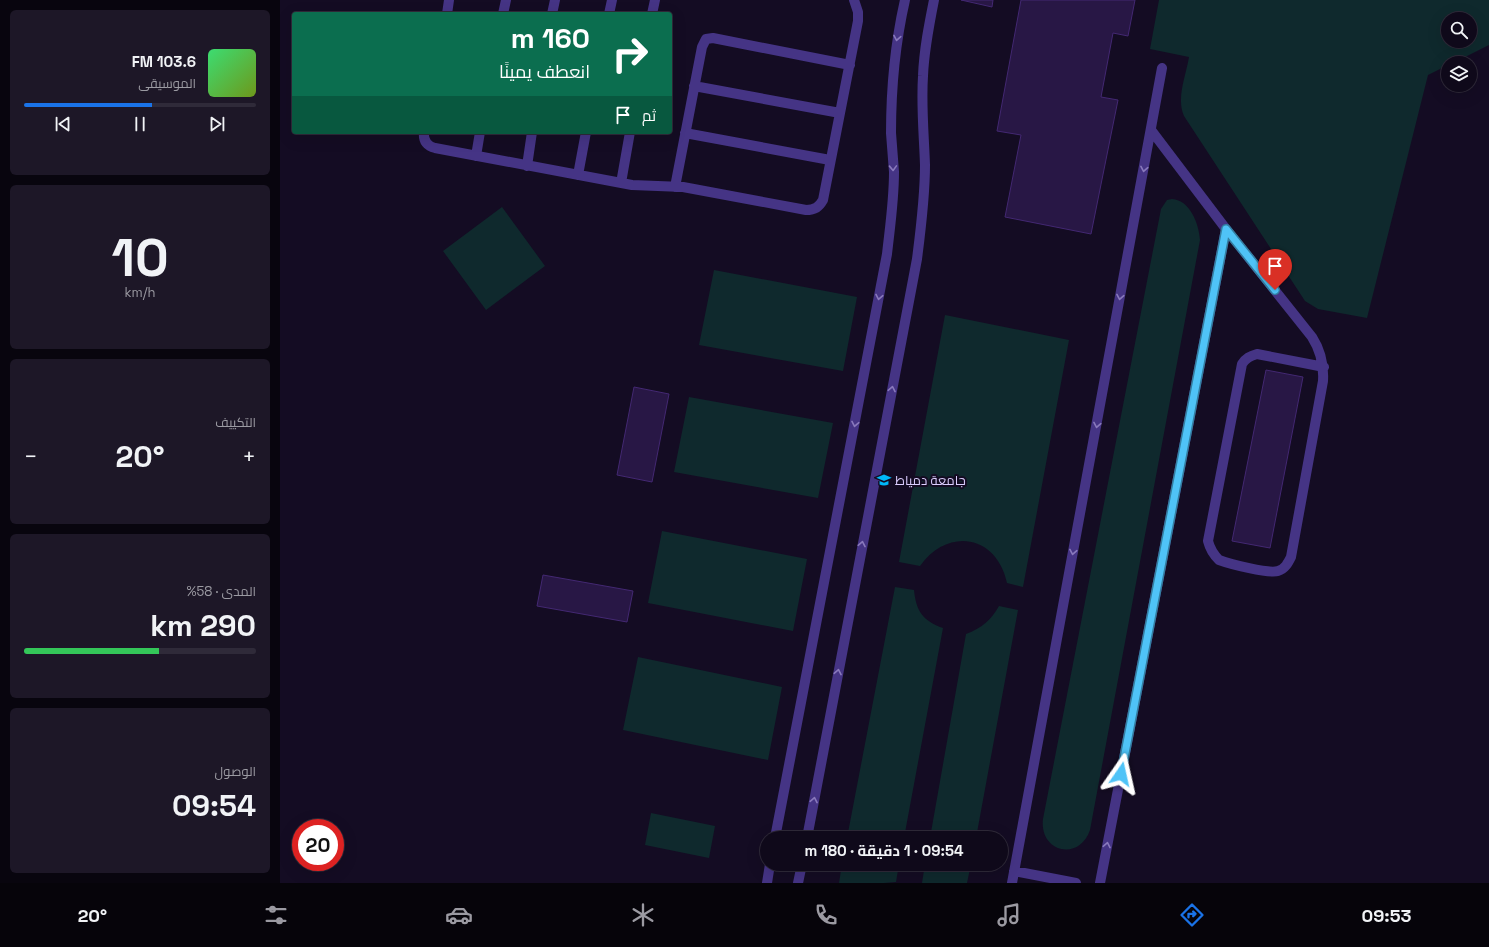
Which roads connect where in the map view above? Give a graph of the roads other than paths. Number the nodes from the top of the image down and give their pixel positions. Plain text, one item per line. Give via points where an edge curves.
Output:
1 (449, 0) edge
2 (506, 0) edge
3 (555, 0) edge
4 (612, 0) edge
5 (655, 0) edge
6 (854, 0) edge
7 (905, 0) edge
8 (934, 0) edge
9 (447, 12) edge
10 (503, 12) edge
11 (552, 12) edge
12 (609, 12) edge
13 (652, 12) edge
14 (850, 65) junction
15 (1162, 68) dead end
16 (694, 86) junction
17 (840, 113) junction
18 (1151, 130) junction
19 (685, 133) junction
20 (424, 134) edge
21 (480, 134) edge
22 (532, 134) edge
23 (586, 134) edge
24 (630, 134) edge
25 (476, 156) junction
26 (830, 160) junction
27 (526, 166) junction
28 (578, 175) junction
29 (621, 183) junction
30 (675, 187) junction
31 (1226, 229) junction
32 (1324, 367) junction
33 (776, 831) edge
34 (808, 831) edge
35 (769, 871) edge
36 (801, 871) edge
37 (1014, 871) junction
38 (767, 883) edge
39 (798, 883) edge
40 (1012, 883) edge
41 (1076, 883) edge
42 (1100, 883) edge

1 - 9 lane
2 - 10 lane
3 - 11 lane
4 - 12 lane
5 - 13 lane
6 - 14 lane via 858,21
7 -> 33 lane via 896,41 893,72 894,172 887,254
34 -> 8 lane via 918,252 924,197 923,74
14 - 16 lane via 710,38 706,39 702,47
14 - 17 lane
15 - 18 lane
16 - 17 lane
16 - 19 lane
17 - 26 lane
18 - 31 lane
18 -> 37 lane
19 - 26 lane
19 - 30 lane
20 - 25 lane via 430,146
21 - 25 lane
22 - 27 lane
23 - 28 lane
24 - 29 lane
25 - 27 lane
26 - 30 lane via 823,200 811,210
27 - 28 lane
28 - 29 lane
29 - 30 lane
31 - 32 lane via 1312,337 1318,346
42 -> 31 lane
32 - 32 lane via 1288,564 1283,569 1271,572 1219,560 1213,554 1208,541 1242,364 1245,359 1257,354
35 - 38 lane
36 - 39 lane
37 - 40 lane
37 - 41 lane

